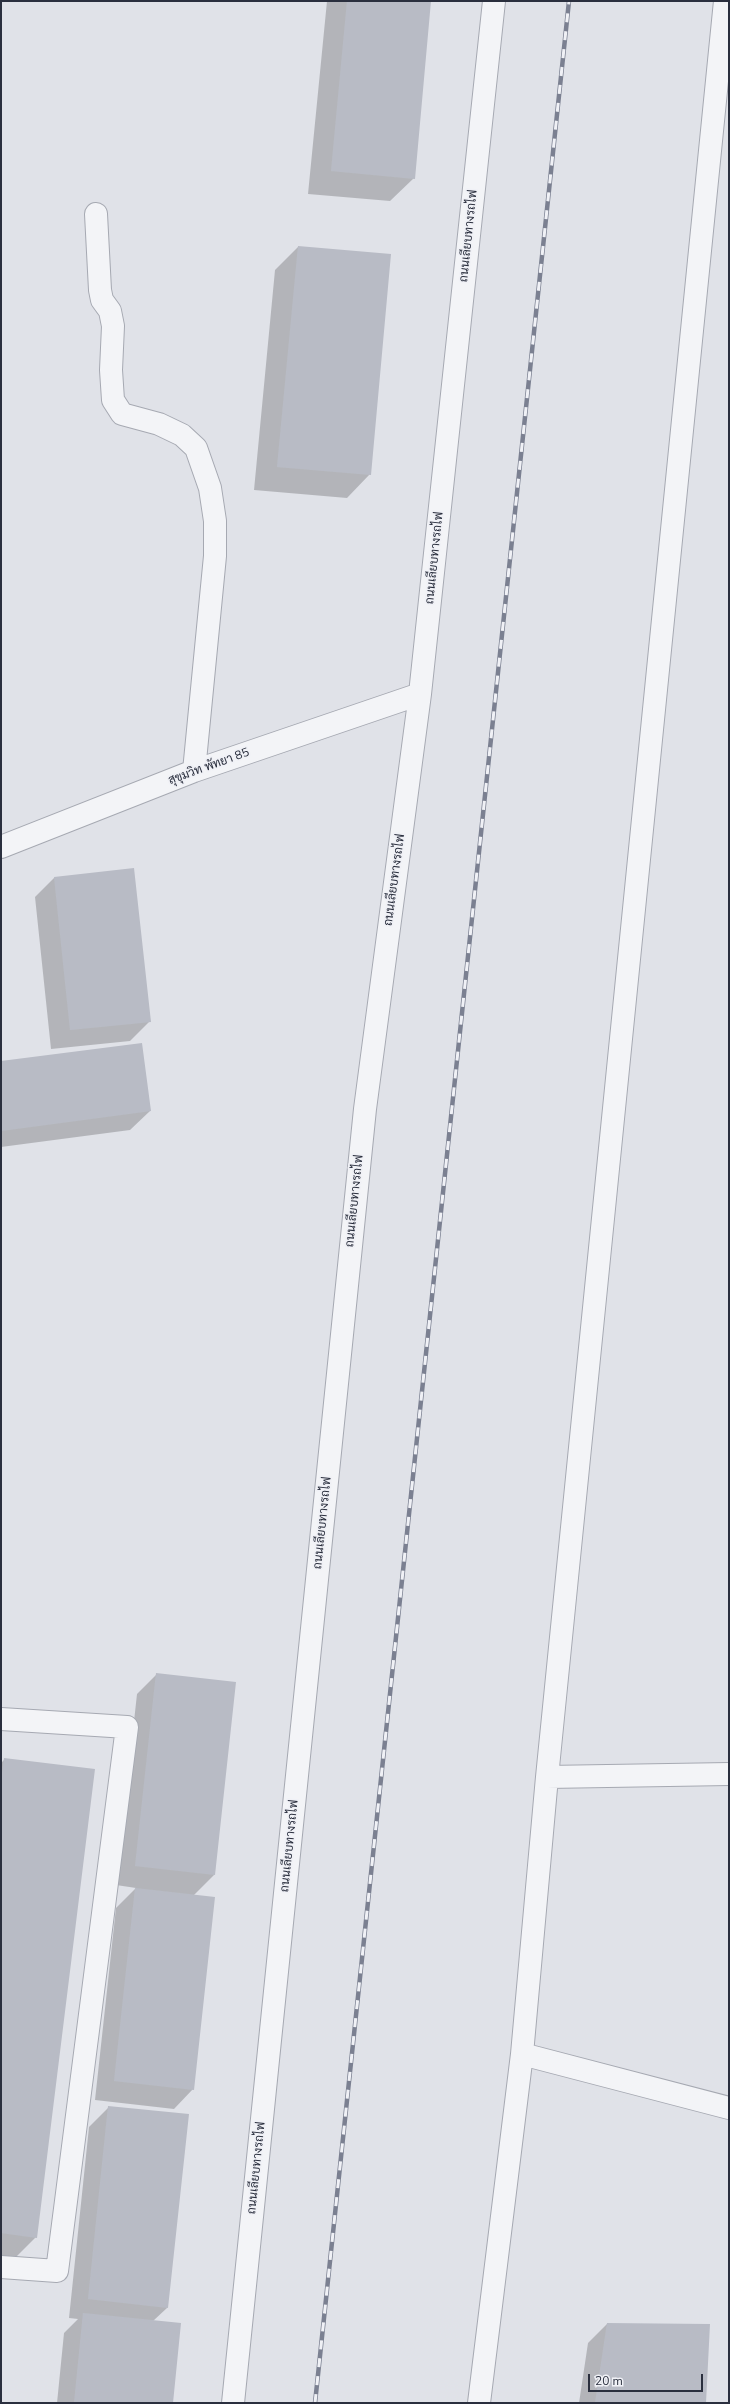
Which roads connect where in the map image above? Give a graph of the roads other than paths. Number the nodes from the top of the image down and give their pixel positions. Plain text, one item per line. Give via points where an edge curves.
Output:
1 (494, 1) edge
2 (726, 1) edge
3 (96, 214) dead end
4 (420, 694) junction
5 (194, 770) junction
6 (1, 848) edge
7 (1, 1719) edge
8 (729, 1774) edge
9 (547, 1777) junction
10 (522, 2054) junction
11 (729, 2108) edge
12 (1, 2267) edge
13 (233, 2403) edge
14 (479, 2403) edge

1 - 4 street, ถนนเลียบทางรถไฟ
2 - 9 street
3 - 5 street via 100,290 102,300 110,310 113,326 113,400 122,414 159,424 182,435 196,448 210,488 215,521 215,556
4 - 5 street, สุขุมวิท พัทยา 85
4 - 13 street, ถนนเลียบทางรถไฟ via 365,1109
5 - 6 street, สุขุมวิท พัทยา 85
7 - 12 street via 127,1727 57,2271
8 - 9 street
9 - 10 street
10 - 11 street
10 - 14 street

